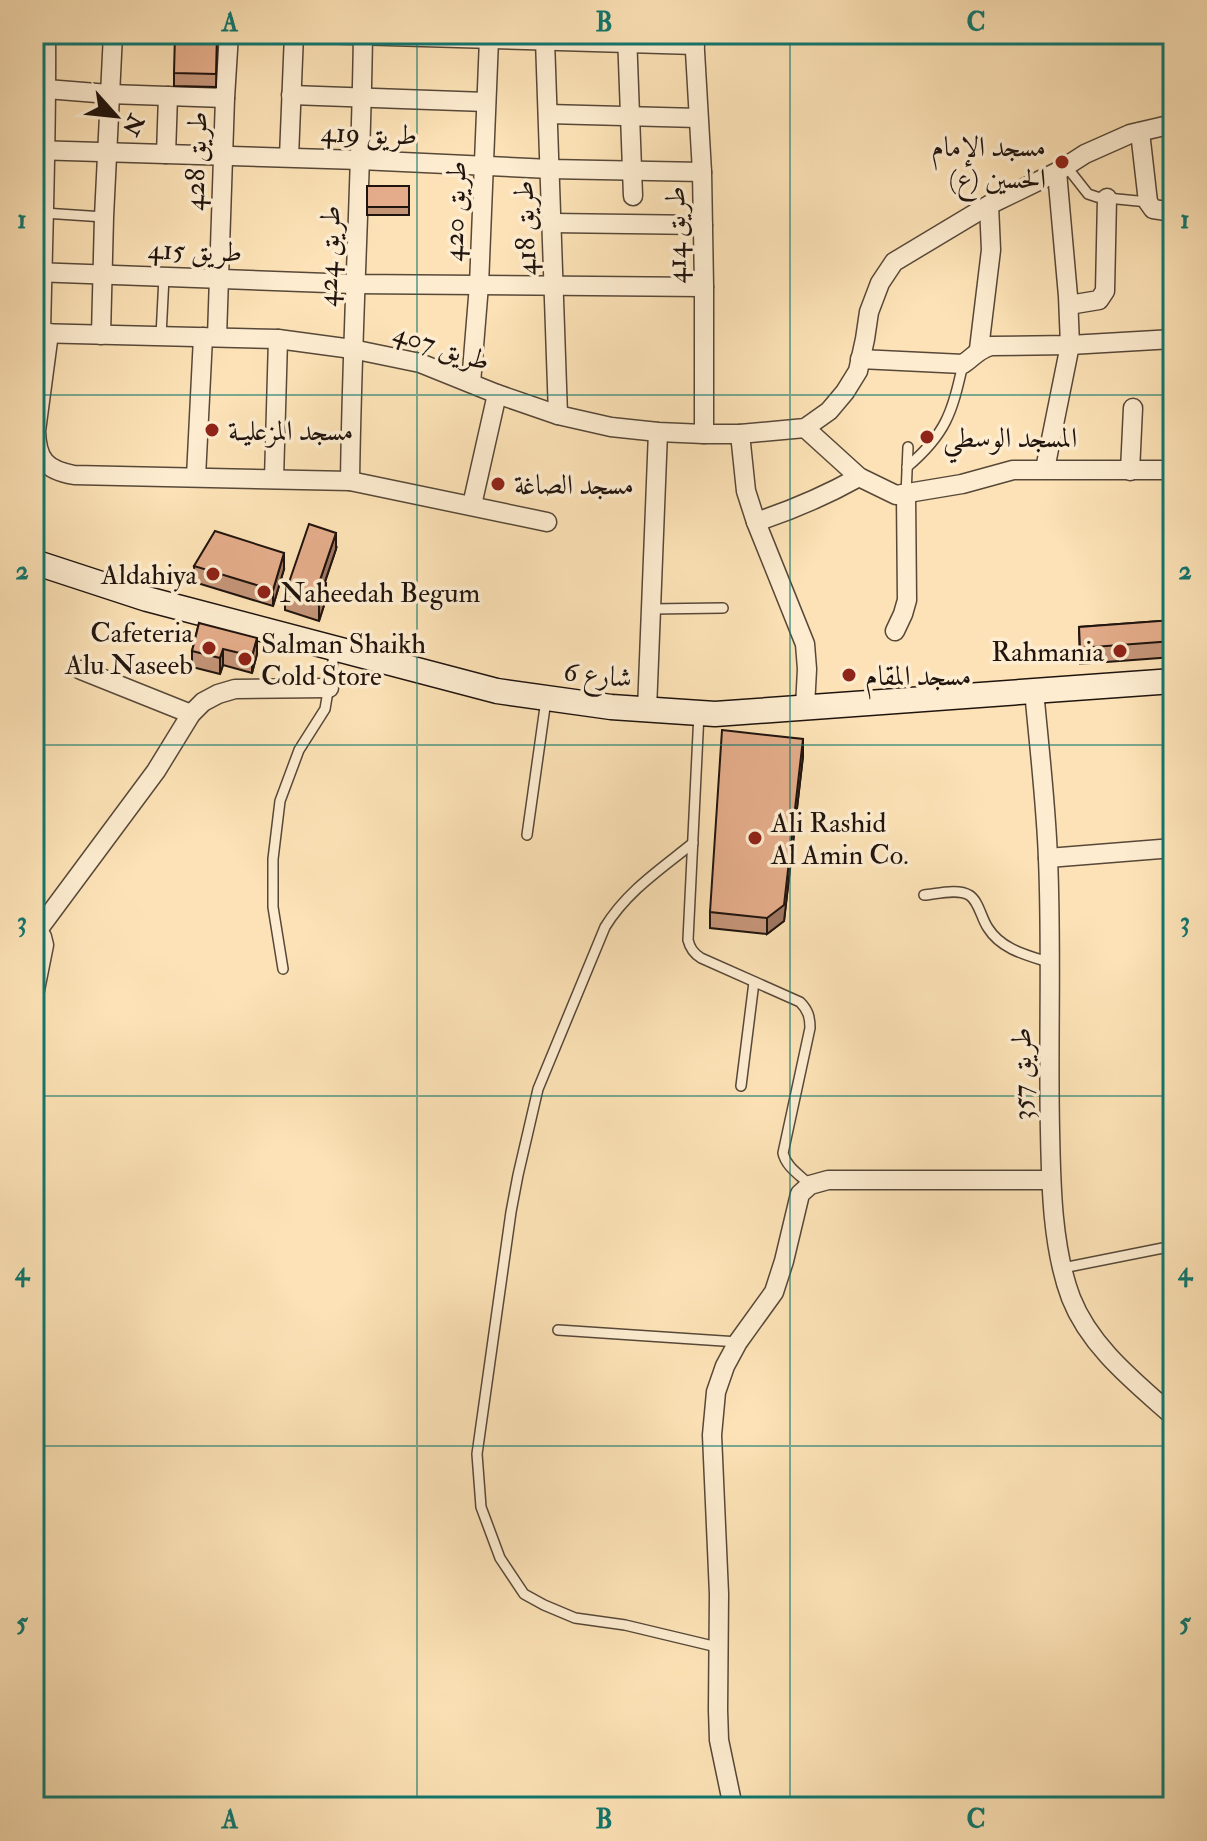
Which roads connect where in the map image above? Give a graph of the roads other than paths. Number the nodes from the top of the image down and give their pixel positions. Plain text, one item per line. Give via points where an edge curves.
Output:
1 (46, 34) edge
2 (113, 34) edge
3 (229, 34) edge
4 (294, 34) edge
5 (319, 34) edge
6 (363, 34) edge
7 (428, 36) edge
8 (495, 38) edge
9 (535, 38) edge
10 (628, 38) edge
11 (695, 39) edge
12 (40, 89) edge
13 (109, 94) junction
14 (291, 95) junction
15 (168, 96) junction
16 (362, 97) junction
17 (225, 98) junction
18 (486, 102) junction
19 (548, 114) junction
20 (630, 115) junction
21 (698, 118) junction
22 (1173, 124) edge
23 (1140, 132) junction
24 (40, 151) edge
25 (107, 153) junction
26 (166, 154) junction
27 (223, 156) junction
28 (289, 157) junction
29 (360, 160) junction
30 (483, 166) junction
31 (550, 169) junction
32 (1062, 169) junction
33 (632, 171) junction
34 (702, 172) junction
35 (633, 196) dead end
36 (1107, 198) junction
37 (1148, 202) junction
38 (989, 205) junction
39 (1173, 212) edge
40 (38, 213) edge
41 (104, 217) junction
42 (552, 223) junction
43 (703, 225) junction
44 (38, 272) edge
45 (103, 274) junction
46 (164, 277) junction
47 (220, 279) junction
48 (354, 284) junction
49 (479, 285) junction
50 (554, 287) junction
51 (704, 287) junction
52 (1069, 305) junction
53 (41, 333) edge
54 (101, 335) junction
55 (161, 336) junction
56 (210, 337) junction
57 (278, 339) junction
58 (1173, 339) edge
59 (1070, 345) junction
60 (352, 349) junction
61 (979, 349) junction
62 (860, 359) junction
63 (963, 364) junction
64 (471, 383) junction
65 (497, 394) junction
66 (1133, 408) dead end
67 (558, 415) junction
68 (805, 428) junction
69 (658, 432) junction
70 (704, 434) junction
71 (740, 434) junction
72 (908, 447) dead end
73 (907, 467) junction
74 (1045, 469) junction
75 (1173, 470) edge
76 (1130, 471) junction
77 (196, 477) junction
78 (859, 477) junction
79 (274, 479) junction
80 (350, 481) junction
81 (906, 495) junction
82 (472, 505) junction
83 (547, 522) dead end
84 (756, 522) junction
85 (35, 566) edge
86 (723, 608) dead end
87 (651, 609) junction
88 (895, 631) dead end
89 (335, 649) junction
90 (81, 670) dead end
91 (1173, 681) edge
92 (329, 688) junction
93 (1034, 690) junction
94 (547, 699) junction
95 (805, 707) junction
96 (647, 710) junction
97 (699, 713) junction
98 (191, 714) junction
99 (527, 835) dead end
100 (693, 843) junction
101 (1173, 848) edge
102 (1048, 858) junction
103 (924, 895) dead end
104 (36, 927) edge
105 (1048, 962) junction
106 (283, 969) dead end
107 (754, 982) junction
108 (34, 995) edge
109 (741, 1086) dead end
110 (1051, 1180) junction
111 (810, 1185) junction
112 (1173, 1246) edge
113 (1063, 1268) junction
114 (558, 1330) dead end
115 (738, 1342) junction
116 (1173, 1416) edge
117 (717, 1647) junction
118 (733, 1807) edge

1 - 12 street
2 - 13 street
3 - 17 street, طريق 428
4 - 14 street
5 - 6 street
6 - 7 street
6 - 16 street, طريق 424
7 - 8 street
8 - 9 street
8 - 18 street, طريق 420
9 - 10 street
9 - 19 street, طريق 418
10 - 11 street
10 - 20 street
11 - 21 street, طريق 414
12 - 13 street
12 - 24 street
13 - 15 street
13 - 25 street
14 - 16 street
14 - 28 street
15 - 17 street
15 - 26 street
16 - 18 street
16 - 29 street, طريق 424
17 - 27 street, طريق 428
18 - 30 street, طريق 420
19 - 20 street
19 - 31 street, طريق 418
20 - 21 street
20 - 33 street
21 - 34 street, طريق 414
22 - 23 street
23 - 32 street
23 - 37 street
24 - 25 street, طريق 419
24 - 40 street
25 - 26 street, طريق 419
25 - 41 street
26 - 27 street, طريق 419
27 - 28 street, طريق 419
27 - 47 street, طريق 428
28 - 29 street, طريق 419
29 - 30 street, طريق 419
29 - 48 street, طريق 424
30 - 31 street, طريق 419
30 - 49 street, طريق 420
31 - 33 street, طريق 419
31 - 42 street, طريق 418
32 - 36 lane via 1088,194
32 - 38 street
32 - 52 street
33 - 34 street, طريق 419
33 - 35 street
34 - 43 street, طريق 414
36 - 37 lane
36 - 52 street via 1105,291 1099,300
37 - 39 street via 1153,209
38 - 61 street via 991,250
38 - 62 street via 894,262 869,312
40 - 41 lane
40 - 44 street
41 - 45 street
42 - 43 street
42 - 50 street, طريق 418
43 - 51 street, طريق 414
44 - 45 street, طريق 415
44 - 53 street
45 - 46 street, طريق 415
45 - 54 street
46 - 47 street, طريق 415
46 - 55 lane
47 - 48 street, طريق 415
47 - 56 street, طريق 428
48 - 49 street, طريق 415
48 - 60 street, طريق 424
49 - 50 street, طريق 415
49 - 64 street, طريق 420
50 - 51 street, طريق 415
50 - 67 street, طريق 418
51 - 70 street, طريق 414
52 - 59 street
53 - 54 street, طريق 407
53 - 77 street via 36,447 42,460 56,472 74,475
54 - 55 street, طريق 407
55 - 56 street, طريق 407
56 - 57 street, طريق 407
56 - 77 street
57 - 60 street, طريق 407
57 - 79 street
58 - 59 street
59 - 61 street
59 - 74 street
60 - 64 street, طريق 407 via 420,363
60 - 80 street, طريق 424
61 - 63 street
62 - 63 street
62 - 68 street via 845,392
63 - 73 lane via 944,426
64 - 65 street, طريق 407
65 - 67 street, طريق 407
65 - 82 street
66 - 76 street
67 - 69 street, طريق 407
68 - 71 street, طريق 407
68 - 78 street
69 - 70 street, طريق 407
69 - 87 street
70 - 71 street, طريق 407
71 - 84 street via 746,491
72 - 73 lane
73 - 81 lane
74 - 76 street
74 - 81 street via 1013,470
75 - 76 street
77 - 79 street
78 - 81 street
78 - 84 street
79 - 80 street
80 - 82 street
81 - 88 street via 907,600
82 - 83 street
84 - 95 street via 805,644
85 - 89 street, شارع 6
86 - 87 lane
87 - 96 street
89 - 92 lane
89 - 94 street, شارع 6
90 - 98 street
91 - 93 street, شارع 6
92 - 98 street via 235,689 203,702
92 - 106 lane via 325,709 299,750 280,801 273,907
93 - 95 street, شارع 6
93 - 102 street, طريق 357
94 - 96 street, شارع 6
94 - 99 lane
95 - 97 street, شارع 6
96 - 97 street, شارع 6
97 - 100 lane
98 - 104 street via 156,771
100 - 107 lane via 689,946 701,958
100 - 117 lane via 615,910 538,1089 511,1212 477,1454 481,1507 500,1558 524,1594 575,1618
101 - 102 street
102 - 105 street, طريق 357
103 - 105 lane via 969,894 1002,943
104 - 108 street via 44,945
105 - 110 street, طريق 357
107 - 109 lane
107 - 111 lane via 800,1002 810,1018 783,1153
110 - 111 street via 828,1180
110 - 113 street, طريق 357
111 - 115 street via 800,1194 774,1292
112 - 113 lane
113 - 116 street, طريق 357 via 1071,1300 1093,1337 1119,1369
114 - 115 lane
115 - 117 street via 716,1392 712,1435
117 - 118 street via 719,1740

